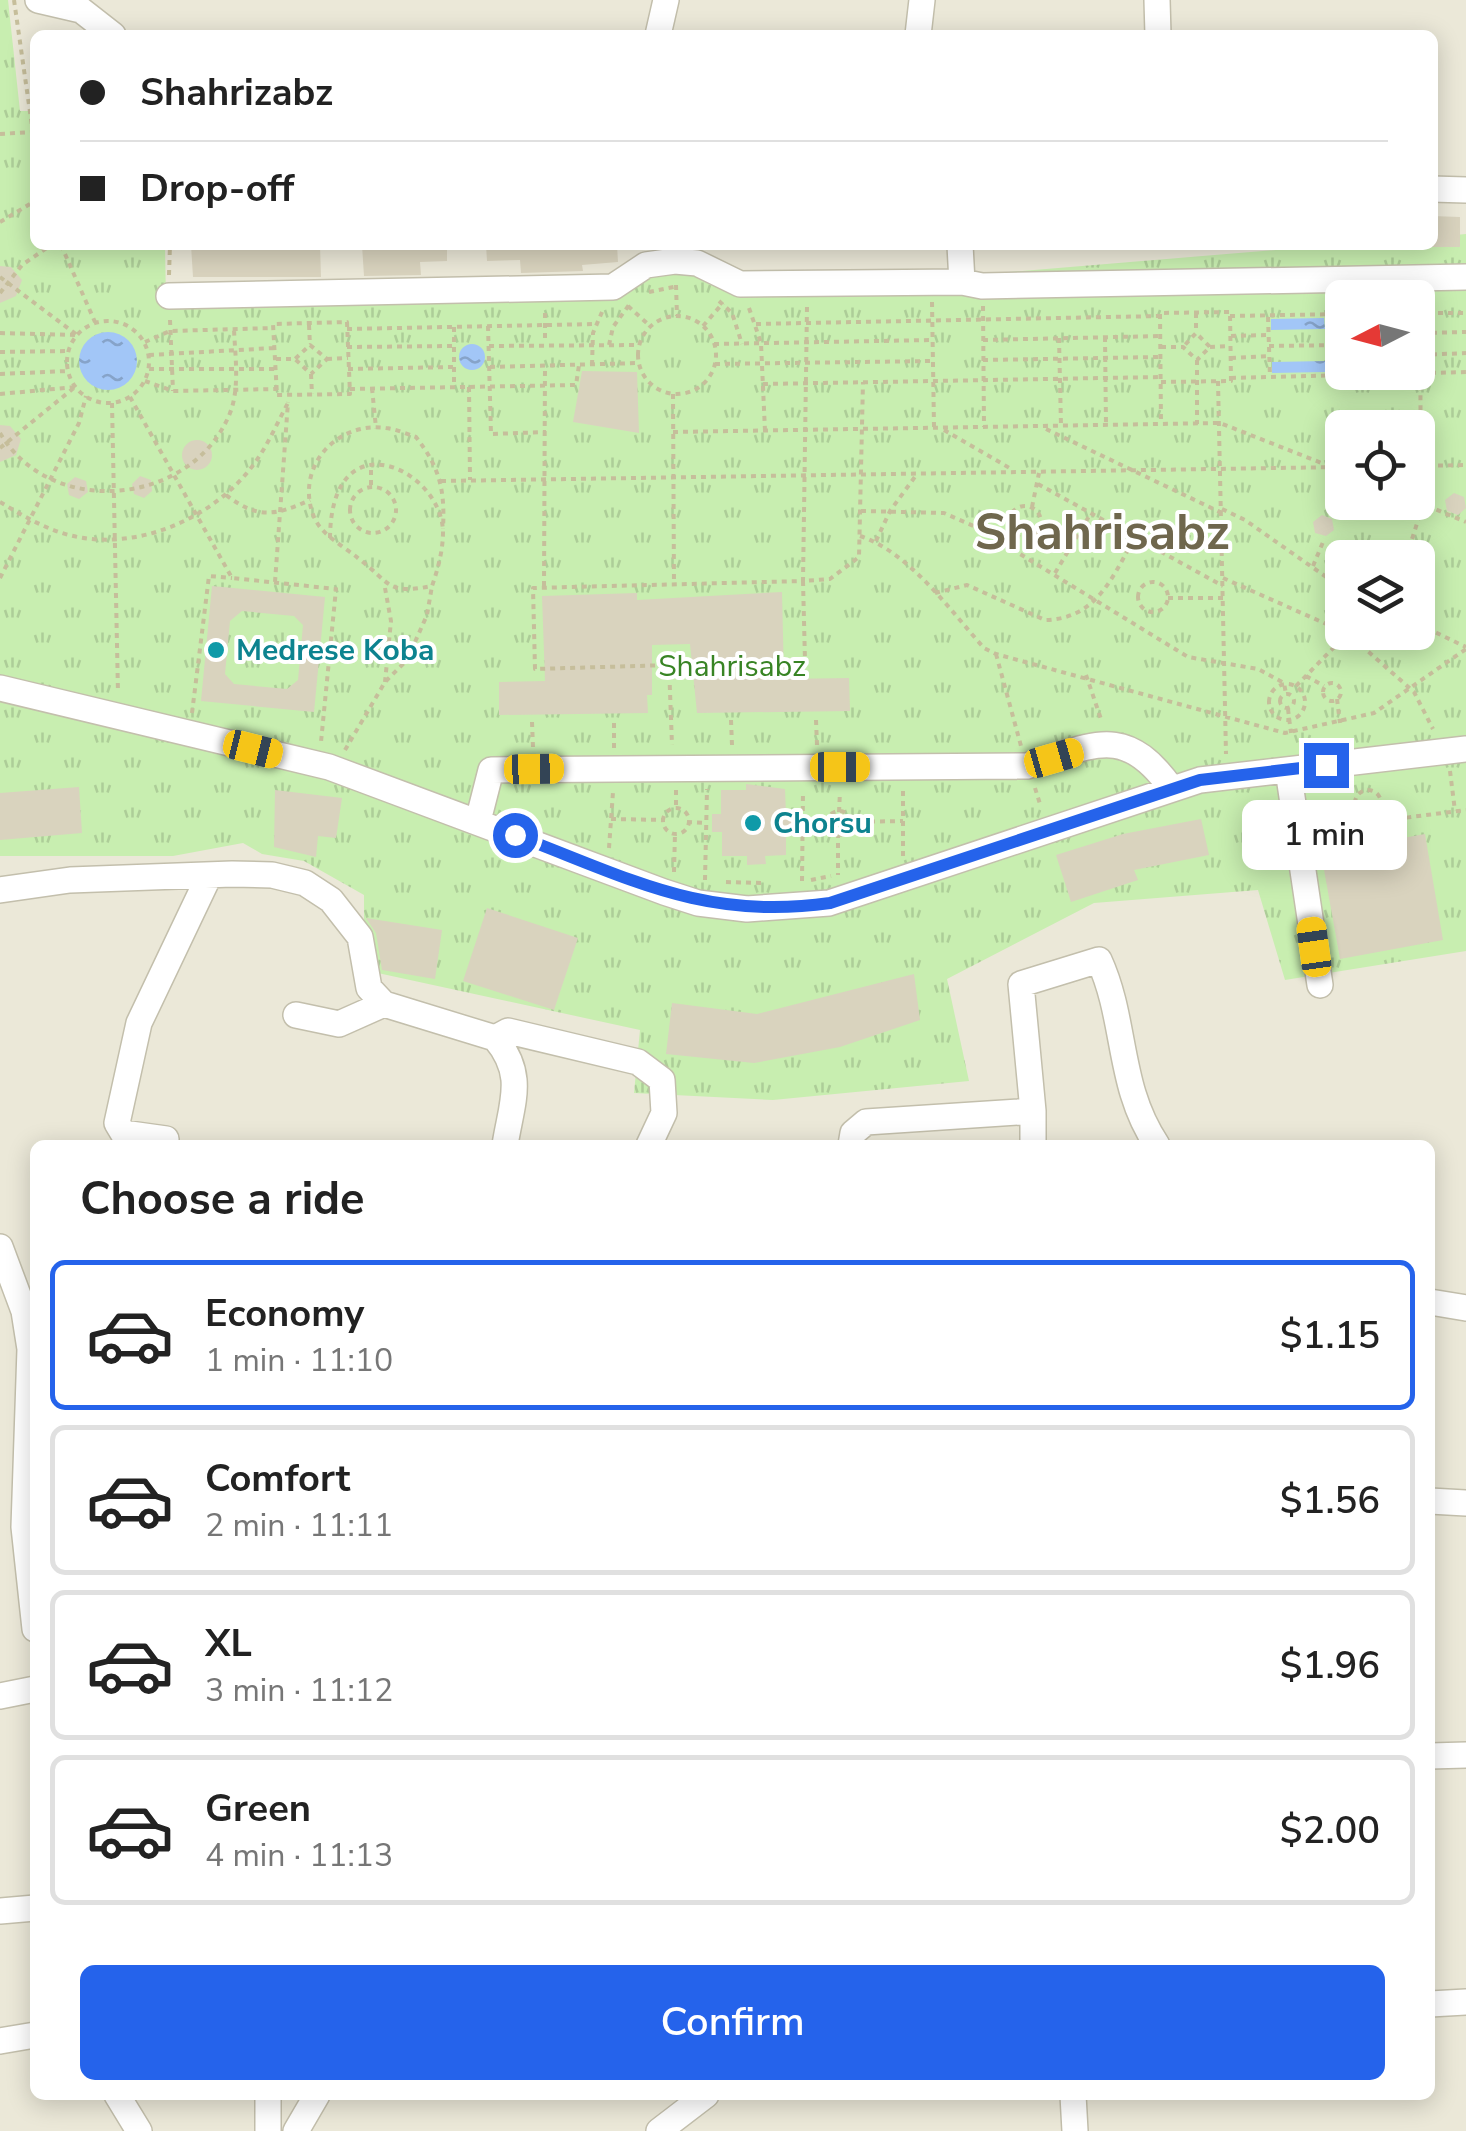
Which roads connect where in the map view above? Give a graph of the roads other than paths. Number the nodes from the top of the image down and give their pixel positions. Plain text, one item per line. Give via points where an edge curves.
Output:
1 (38, 0) edge
2 (666, 0) edge
3 (922, 0) edge
4 (1157, 0) edge
5 (106, 30) edge
6 (659, 30) edge
7 (919, 30) edge
8 (1158, 30) edge
9 (1438, 189) edge
10 (1466, 190) edge
11 (962, 250) edge
12 (1466, 278) edge
13 (972, 284) junction
14 (169, 296) dead end
15 (0, 688) edge
16 (1449, 751) edge
17 (1288, 770) junction
18 (1171, 788) junction
19 (478, 821) junction
20 (209, 876) junction
21 (0, 890) edge
22 (1320, 986) dead end
23 (384, 1004) junction
24 (296, 1015) dead end
25 (495, 1038) junction
26 (1032, 1111) junction
27 (166, 1139) dead end
28 (505, 1140) edge
29 (652, 1140) edge
30 (851, 1140) edge
31 (1033, 1140) edge
32 (1154, 1140) edge
33 (0, 1247) edge
34 (1435, 1303) edge
35 (1466, 1308) edge
36 (12, 1450) edge
37 (1435, 1502) edge
38 (1466, 1503) edge
39 (30, 1583) edge
40 (30, 1689) edge
41 (0, 1696) edge
42 (1466, 1755) edge
43 (1435, 1756) edge
44 (30, 1908) edge
45 (0, 1911) edge
46 (1466, 2002) edge
47 (1435, 2004) edge
48 (30, 2036) edge
49 (0, 2040) edge
50 (120, 2100) edge
51 (268, 2100) edge
52 (314, 2100) edge
53 (699, 2100) edge
54 (1073, 2100) edge
55 (140, 2131) edge
56 (268, 2131) edge
57 (296, 2131) edge
58 (659, 2131) edge
59 (1075, 2131) edge

1 - 5 street via 80,10
2 - 6 street
3 - 7 street
4 - 8 street
9 - 10 street
11 - 13 street
12 - 13 street
13 - 14 street via 737,287 697,264 676,274 646,265 619,296 544,288
15 - 19 street via 320,765
16 - 17 street
17 - 18 street
17 - 22 street
18 - 19 street via 830,903 788,909 698,903
18 - 19 street via 1127,746 1110,742 1027,766 491,770
20 - 21 street via 70,880
20 - 23 street via 272,875 331,900 360,936 369,988
20 - 27 street via 139,1023 117,1124 122,1134
23 - 24 street via 340,1024
23 - 25 street
25 - 28 street via 516,1078
25 - 29 street via 508,1031 638,1062 662,1080 664,1113
26 - 30 street via 866,1122
26 - 31 street
26 - 32 street via 1021,984 1099,960 1125,1075
33 - 36 street via 30,1349
34 - 35 street
36 - 39 street
37 - 38 street
40 - 41 street
42 - 43 street
44 - 45 street
46 - 47 street
48 - 49 street
50 - 55 street
51 - 56 street
52 - 57 street
53 - 58 street
54 - 59 street

